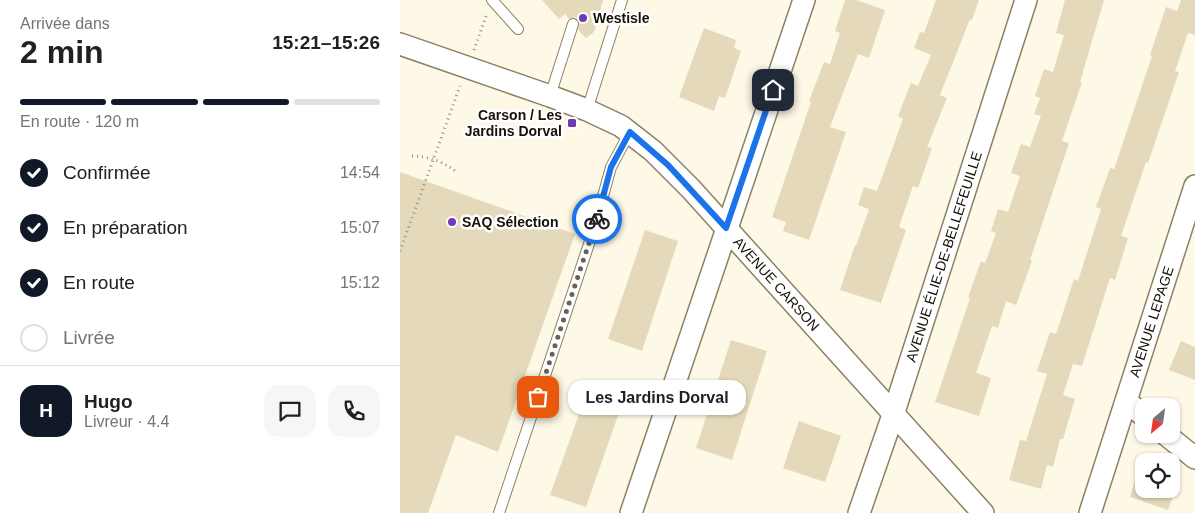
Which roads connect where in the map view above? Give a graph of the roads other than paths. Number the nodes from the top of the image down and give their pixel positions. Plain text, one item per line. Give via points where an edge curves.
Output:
1 (492, 0) edge
2 (622, 0) edge
3 (804, 0) edge
4 (1026, 0) edge
5 (573, 24) dead end
6 (518, 29) dead end
7 (400, 44) edge
8 (550, 96) junction
9 (587, 110) junction
10 (630, 132) junction
11 (1194, 194) edge
12 (726, 228) junction
13 (1126, 401) junction
14 (1135, 408) edge
15 (893, 415) junction
16 (1176, 443) edge
17 (1195, 458) edge
18 (499, 513) edge
19 (631, 513) edge
20 (859, 513) edge
21 (982, 513) edge
22 (1090, 513) edge

1 - 6 lane
2 - 9 lane
3 - 12 street
4 - 15 street, AVENUE ÉLIE-DE-BELLEFEUILLE
5 - 8 lane
7 - 8 street, AVENUE CARSON
8 - 9 street, AVENUE CARSON
9 - 10 street, AVENUE CARSON
10 - 12 street, AVENUE CARSON via 668,165
10 - 18 lane via 611,167 594,229
11 - 13 street, AVENUE LEPAGE
12 - 15 street, AVENUE CARSON
12 - 19 street
13 - 14 street
13 - 22 street, AVENUE LEPAGE
15 - 20 street, AVENUE ÉLIE-DE-BELLEFEUILLE
15 - 21 street, AVENUE CARSON
16 - 17 street

